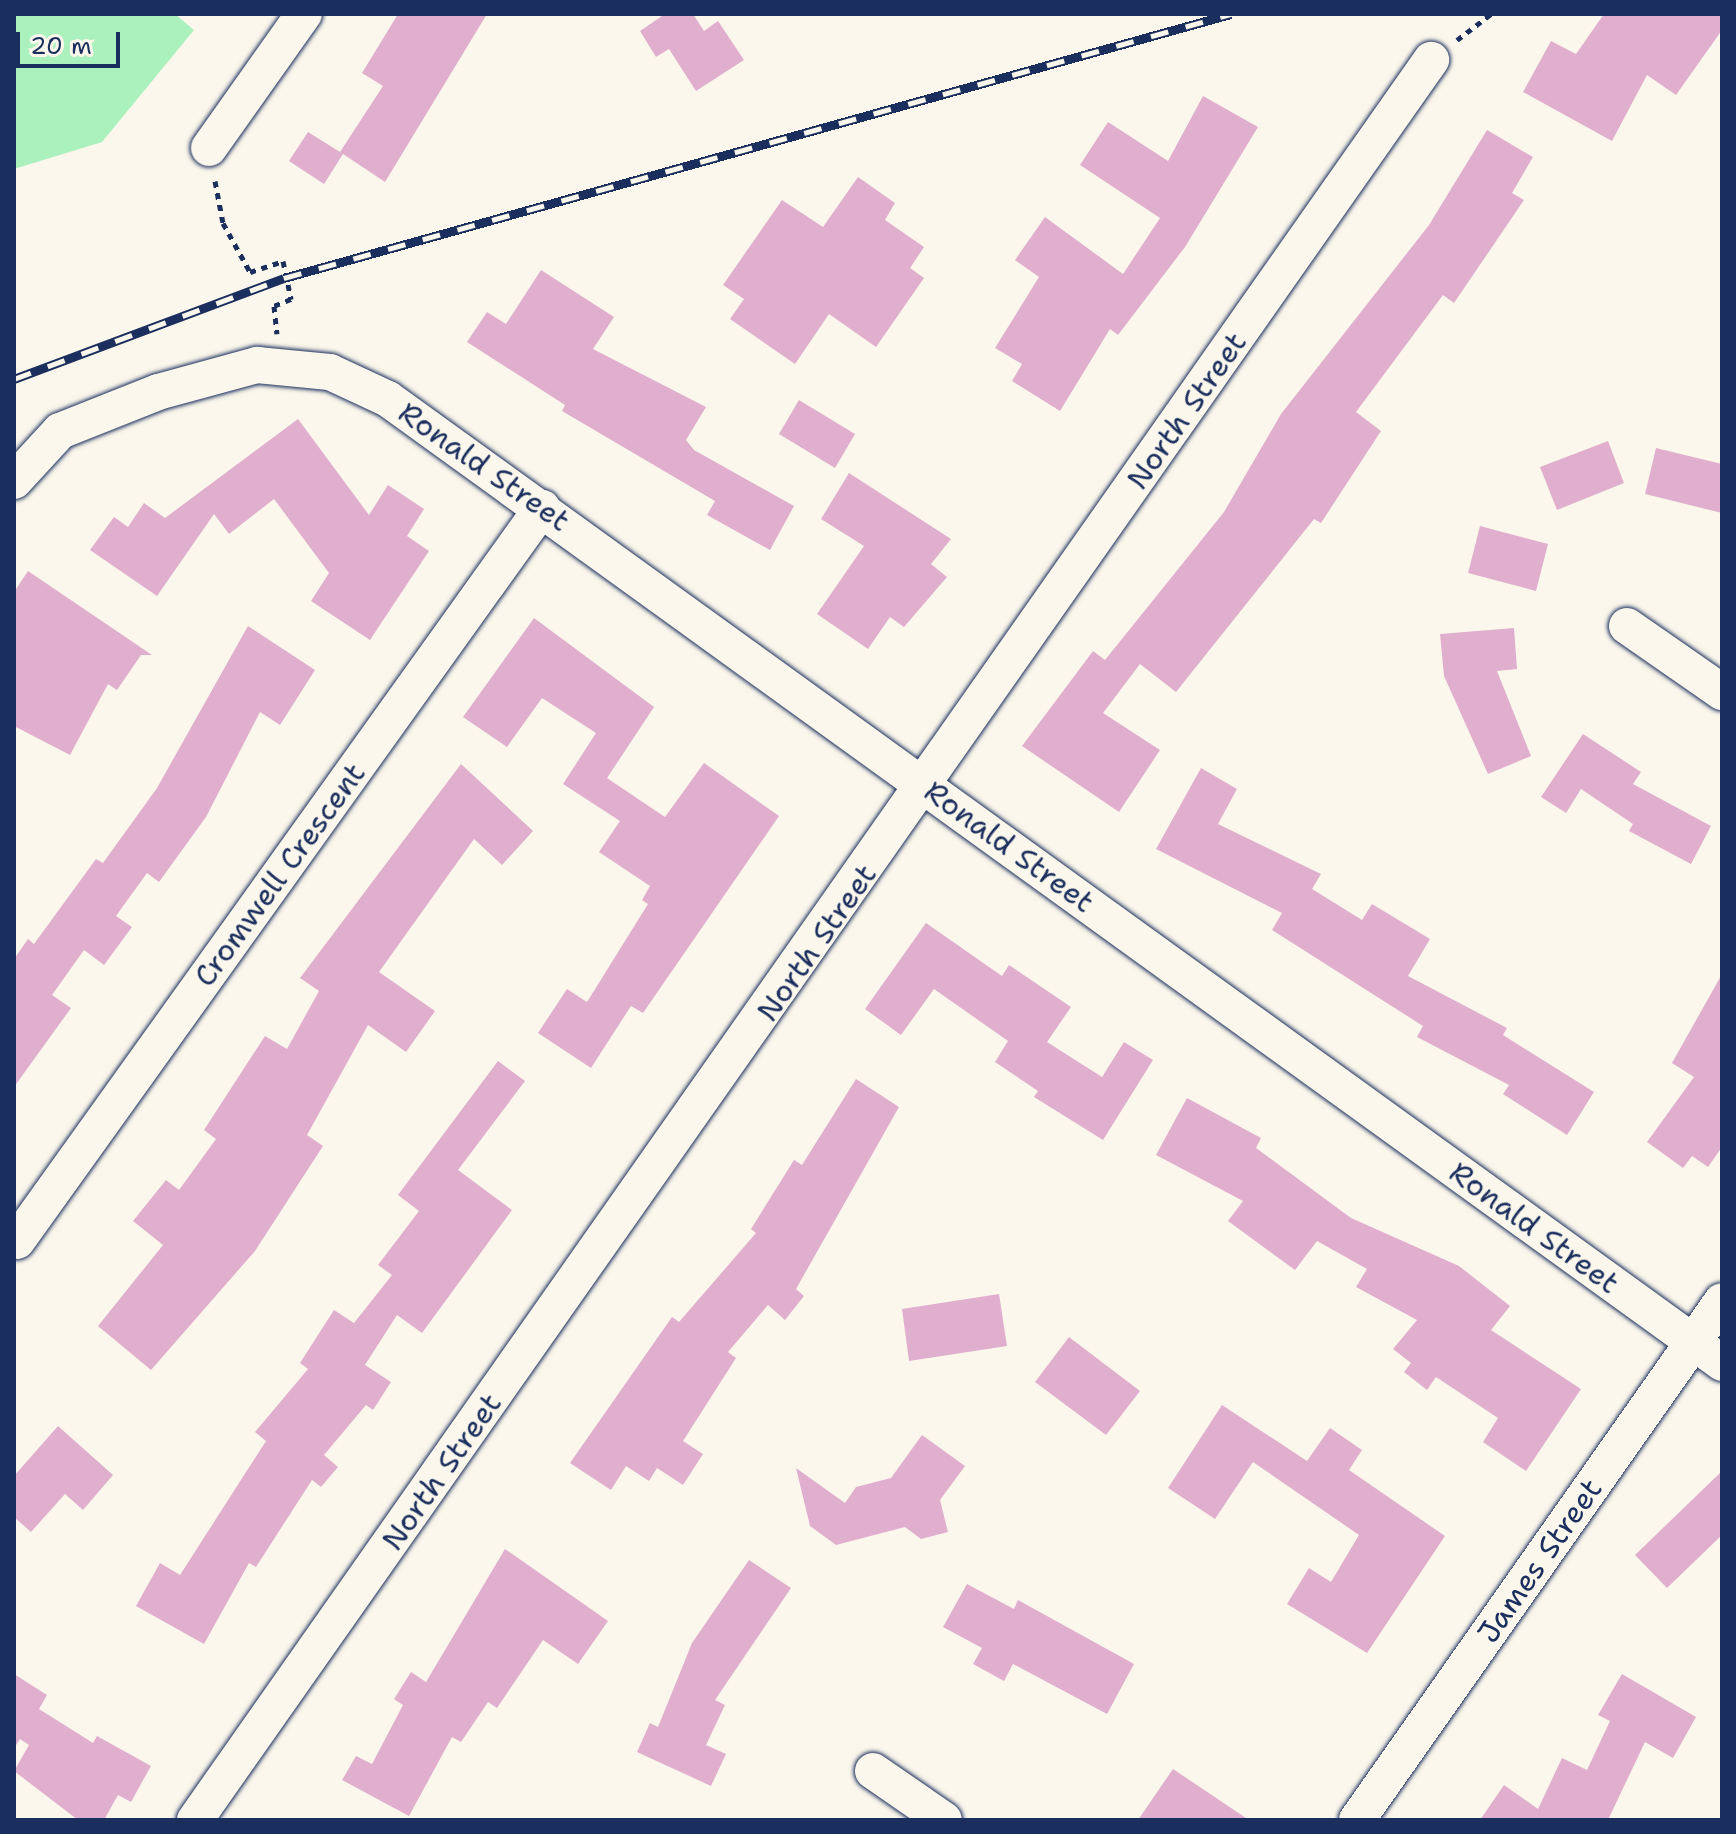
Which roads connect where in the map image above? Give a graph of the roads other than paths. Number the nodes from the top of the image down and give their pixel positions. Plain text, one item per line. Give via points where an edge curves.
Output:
1 (304, 14) edge
2 (1431, 60) dead end
3 (209, 148) road end
4 (14, 481) edge
5 (542, 508) junction
6 (1627, 626) dead end
7 (1722, 692) edge
8 (927, 787) junction
9 (17, 1241) dead end
10 (1722, 1301) edge
11 (1693, 1343) junction
12 (1722, 1363) edge
13 (873, 1771) dead end
14 (195, 1820) edge
15 (944, 1820) edge
16 (1357, 1820) edge

1 - 3 street
2 - 8 street, North Street
4 - 5 street, Ronald Street via 60,431 158,392 281,365 330,372 388,399
5 - 8 street, Ronald Street
5 - 9 street, Cromwell Crescent
6 - 7 street
8 - 11 street, Ronald Street
8 - 14 street, North Street
10 - 11 street, James Street
11 - 12 street, Ronald Street
11 - 16 street, James Street
13 - 15 street

